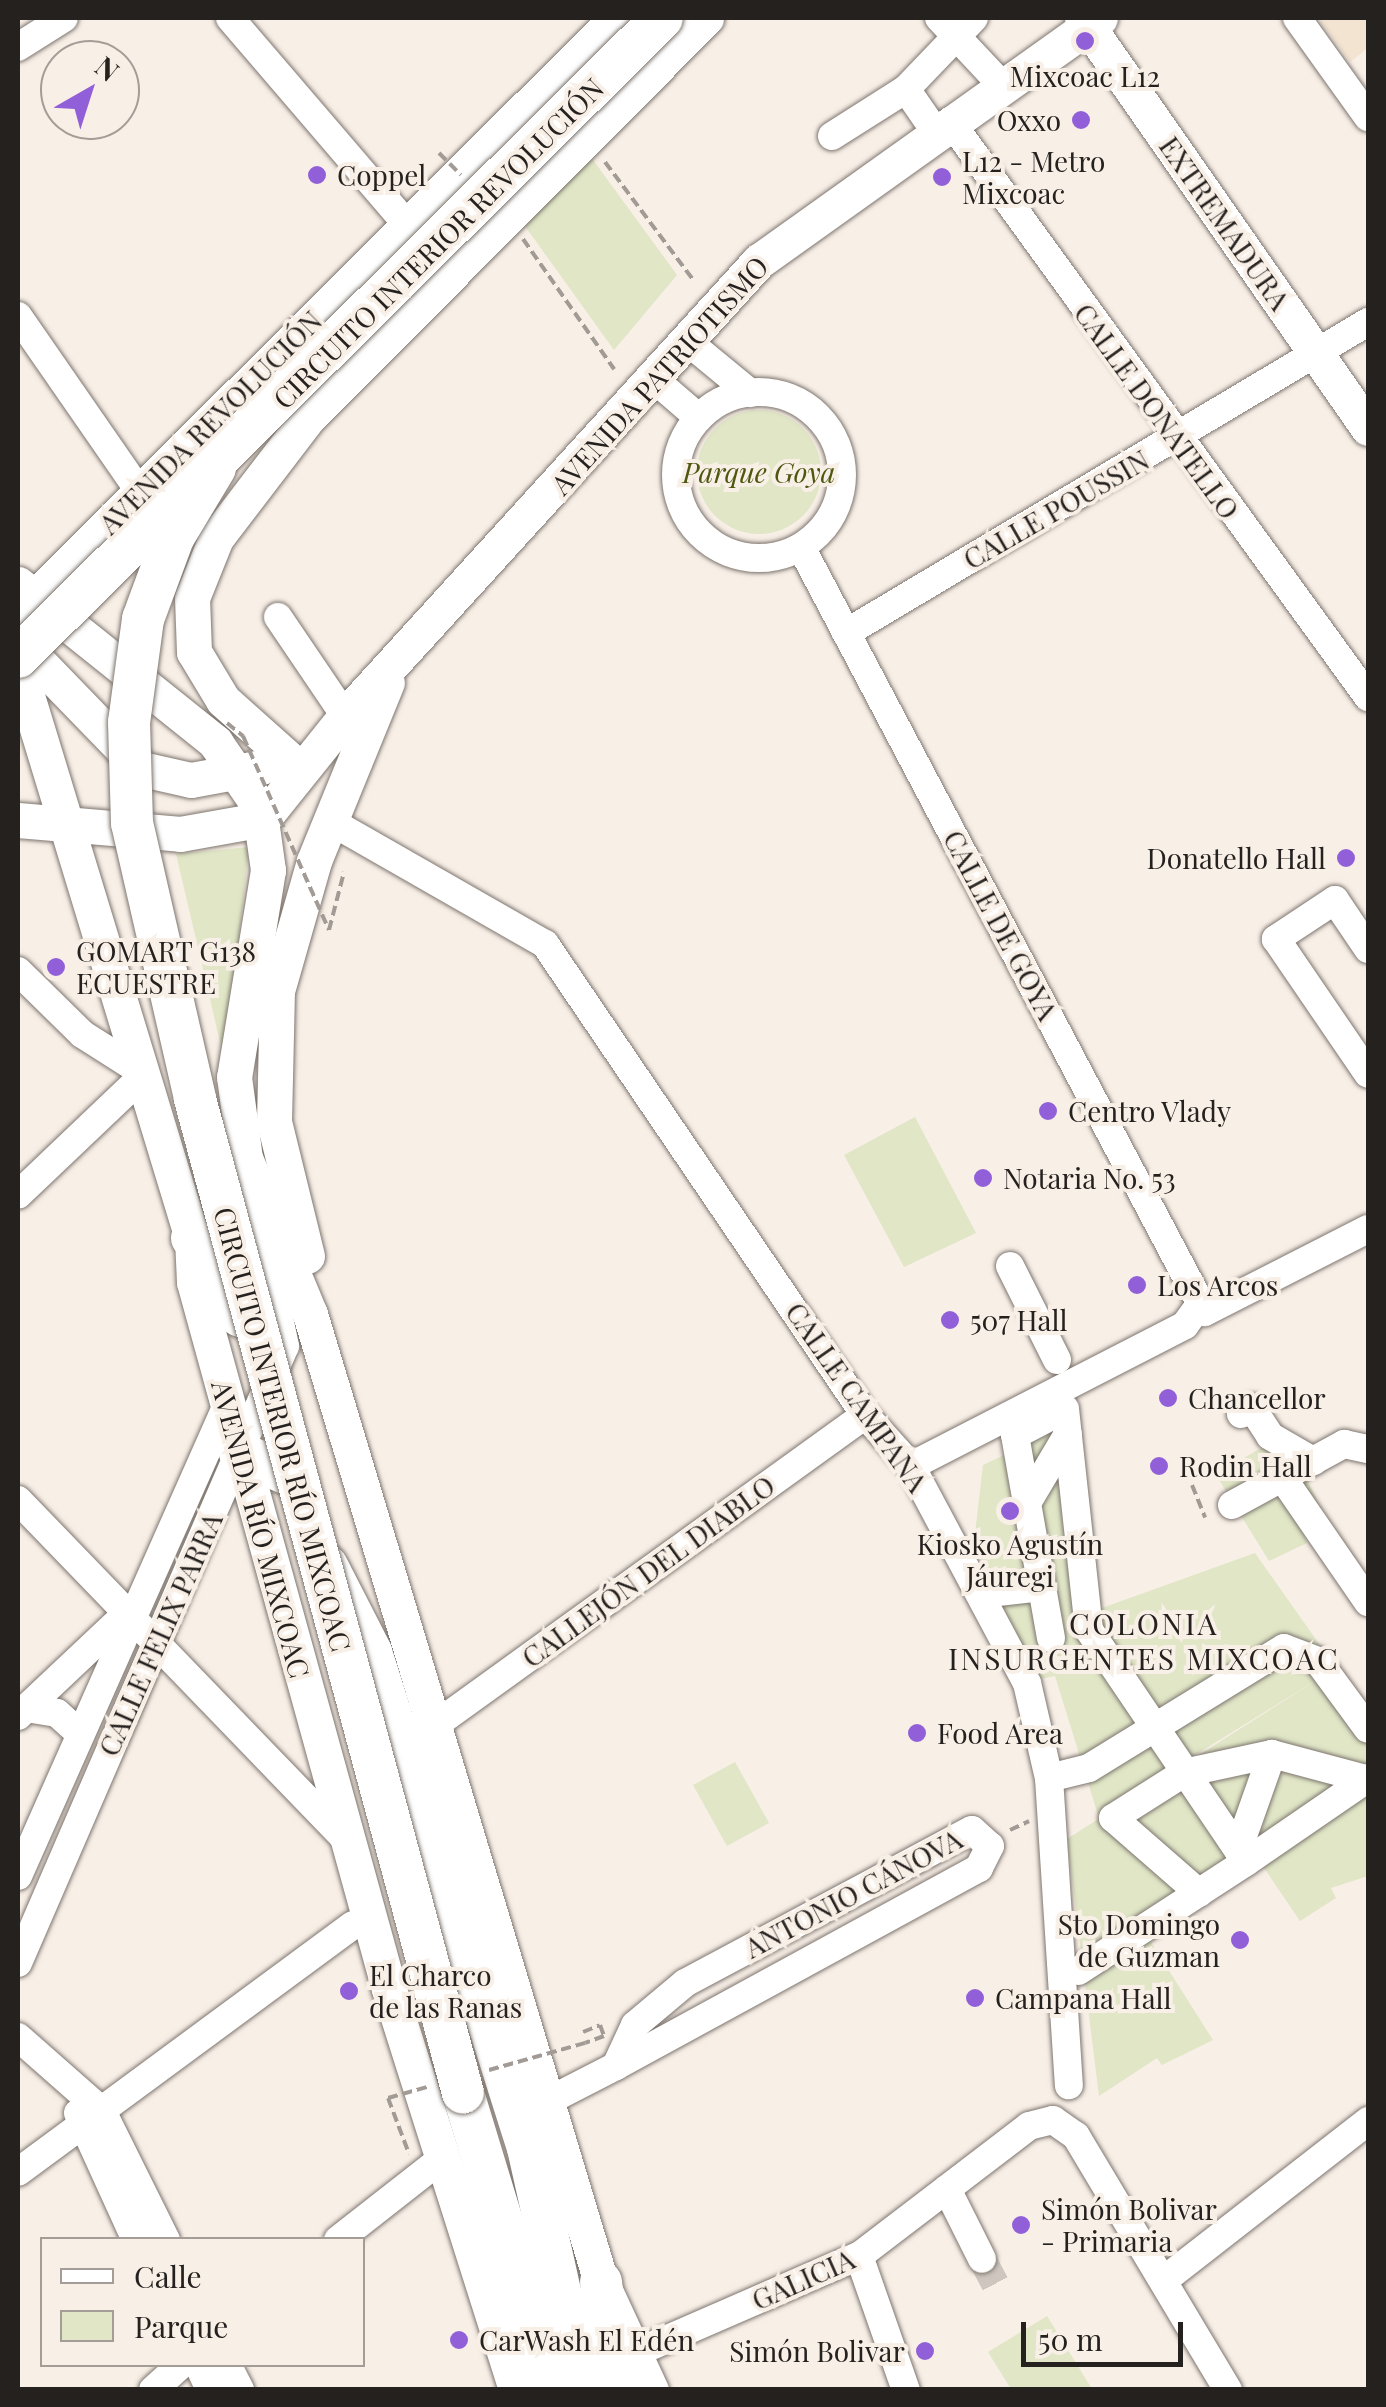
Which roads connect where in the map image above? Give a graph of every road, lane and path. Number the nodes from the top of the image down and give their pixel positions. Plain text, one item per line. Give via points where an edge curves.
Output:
1 (64, 18) edge
2 (230, 18) edge
3 (662, 18) edge
4 (706, 18) edge
5 (1297, 18) edge
6 (1090, 20) edge
7 (607, 21) edge
8 (957, 24) edge
9 (18, 48) edge
10 (1002, 85) junction
11 (906, 89) junction
12 (1368, 116) edge
13 (943, 126) junction
14 (832, 136) dead end
15 (602, 157) dead end
16 (511, 224) dead end
17 (408, 226) junction
18 (694, 281) dead end
19 (18, 316) edge
20 (1368, 322) edge
21 (686, 340) junction
22 (1316, 352) junction
23 (614, 369) dead end
24 (655, 380) junction
25 (750, 393) junction
26 (698, 418) junction
27 (1368, 428) edge
28 (1176, 440) junction
29 (214, 468) junction
30 (140, 490) junction
31 (801, 547) junction
32 (23, 599) edge
33 (278, 617) dead end
34 (846, 632) junction
35 (18, 642) edge
36 (18, 657) edge
37 (395, 663) junction
38 (18, 666) edge
39 (1368, 697) edge
40 (344, 716) junction
41 (227, 723) dead end
42 (303, 756) junction
43 (242, 772) junction
44 (263, 819) junction
45 (18, 820) edge
46 (330, 822) junction
47 (74, 829) junction
48 (344, 872) dead end
49 (1368, 948) edge
50 (18, 971) edge
51 (144, 1074) junction
52 (1368, 1074) edge
53 (252, 1184) junction
54 (18, 1195) edge
55 (1368, 1230) edge
56 (192, 1238) joint
57 (1010, 1266) dead end
58 (1201, 1303) junction
59 (310, 1314) junction
60 (1057, 1360) dead end
61 (245, 1403) junction
62 (1241, 1414) dead end
63 (866, 1415) junction
64 (1066, 1422) junction
65 (1368, 1449) edge
66 (240, 1453) junction
67 (1313, 1461) junction
68 (912, 1466) junction
69 (285, 1473) junction
70 (1282, 1478) junction
71 (1192, 1485) dead end
72 (18, 1500) edge
73 (1027, 1503) junction
74 (1232, 1504) dead end
75 (1205, 1518) dead end
76 (1042, 1588) junction
77 (998, 1592) dead end
78 (1368, 1602) edge
79 (130, 1610) junction
80 (1089, 1630) junction
81 (1051, 1638) junction
82 (156, 1641) junction
83 (1007, 1646) junction
84 (22, 1712) edge
85 (1154, 1726) junction
86 (431, 1728) junction
87 (1368, 1729) edge
88 (77, 1732) junction
89 (1272, 1754) junction
90 (1184, 1772) junction
91 (1049, 1778) junction
92 (1367, 1779) edge
93 (1052, 1810) junction
94 (988, 1840) junction
95 (348, 1842) junction
96 (1242, 1856) junction
97 (18, 1876) edge
98 (1199, 1893) junction
99 (352, 1924) dead end
100 (18, 1963) edge
101 (1078, 1972) dead end
102 (583, 2032) dead end
103 (18, 2037) edge
104 (585, 2044) dead end
105 (616, 2066) junction
106 (1069, 2085) dead end
107 (388, 2098) dead end
108 (548, 2101) junction
109 (91, 2119) junction
110 (1368, 2122) edge
111 (408, 2152) dead end
112 (445, 2156) junction
113 (18, 2172) edge
114 (946, 2189) junction
115 (135, 2237) edge
116 (164, 2237) edge
117 (342, 2237) edge
118 (859, 2256) junction
119 (982, 2259) tunnel mouth
120 (1164, 2280) junction
121 (601, 2282) junction
122 (640, 2351) junction
123 (179, 2367) edge
124 (199, 2367) edge
125 (229, 2367) edge
126 (153, 2390) edge
127 (210, 2390) edge
128 (240, 2390) edge
129 (516, 2390) edge
130 (553, 2390) edge
131 (582, 2390) edge
132 (612, 2390) edge
133 (651, 2390) edge
134 (906, 2390) edge
135 (1228, 2390) edge

1 - 9 street
2 - 17 street
3 - 29 highway, CIRCUITO INTERIOR REVOLUCIÓN, bridge
4 - 42 main road via 307,419 216,538 192,598 194,652 223,700
5 - 12 street
6 - 10 main road, AVENIDA PATRIOTISMO
6 - 22 main road, EXTREMADURA
7 - 17 main road, AVENIDA REVOLUCIÓN
8 - 10 street
8 - 11 street
10 - 13 main road, AVENIDA PATRIOTISMO
11 - 13 street, CALLE DONATELLO
11 - 14 street
13 - 21 main road, AVENIDA PATRIOTISMO via 816,213
13 - 28 street, CALLE DONATELLO
15 - 18 path
16 - 23 path
17 - 30 main road, AVENIDA REVOLUCIÓN
19 - 30 street
20 - 22 street, CALLE POUSSIN
21 - 24 main road, AVENIDA PATRIOTISMO
21 - 25 street
22 - 27 main road, EXTREMADURA
22 - 28 street, CALLE POUSSIN
24 - 26 street
24 - 37 main road, AVENIDA PATRIOTISMO
25 - 26 street
25 - 31 street via 805,406 839,452 835,509
26 - 31 street via 676,476 692,523 747,557
28 - 34 street, CALLE POUSSIN
28 - 39 street, CALLE DONATELLO
29 - 36 highway, bridge
29 - 130 highway, CIRCUITO INTERIOR RÍO MIXCOAC, bridge via 173,538 143,619 128,722 132,823 194,1099 463,2093
30 - 32 main road, AVENIDA REVOLUCIÓN
31 - 34 street, CALLE DE GOYA
32 - 43 main road
33 - 40 street
34 - 58 street, CALLE DE GOYA
35 - 43 main road via 142,769 191,780
37 - 40 main road, AVENIDA PATRIOTISMO
37 - 46 main road, AVENIDA PATRIOTISMO
38 - 47 main road
40 - 42 main road, AVENIDA PATRIOTISMO
41 - 48 path, bridge via 243,736 329,930
42 - 43 main road
42 - 44 main road, AVENIDA PATRIOTISMO
43 - 44 main road
44 - 47 main road via 180,834
44 - 53 main road via 268,870 234,1077
45 - 47 main road
46 - 59 main road via 281,974 271,1051 274,1122 306,1238
46 - 63 street, CALLE CAMPANA via 521,926 555,955
47 - 51 main road
49 - 52 street via 1335,900 1276,938
50 - 51 street via 82,1034
51 - 54 street
51 - 56 main road
53 - 59 main road
53 - 61 street, CALLE FELIX PARRA via 286,1346
55 - 58 street via 1206,1312
56 - 61 highway via 228,1274
57 - 60 street
58 - 68 street via 1185,1325
59 - 86 main road
61 - 66 main road, AVENIDA RÍO MIXCOAC
61 - 69 highway
61 - 79 street, CALLE FELIX PARRA
62 - 67 street via 1252,1408 1270,1436
63 - 68 street, CALLE CAMPANA
63 - 86 street, CALLEJÓN DEL DIABLO
64 - 73 street
64 - 73 street via 1015,1435
64 - 80 street
65 - 67 street via 1344,1444
66 - 69 highway
66 - 82 street, CALLE FELIX PARRA
66 - 95 main road, AVENIDA RÍO MIXCOAC
67 - 70 street
68 - 83 street, CALLE CAMPANA
69 - 131 highway via 371,1652 528,2148
70 - 74 street
70 - 78 street
71 - 75 path
72 - 79 street
73 - 76 street
76 - 77 street
76 - 81 street
79 - 82 street
79 - 84 street
79 - 88 street, CALLE FELIX PARRA
80 - 81 street
80 - 85 street
81 - 83 street
82 - 95 street
82 - 100 street, CALLE FELIX PARRA
83 - 91 street, CALLE CAMPANA via 1027,1683
84 - 88 street via 57,1713
85 - 87 street via 1261,1656 1292,1648 1324,1667
85 - 90 street
85 - 91 street via 1089,1768
86 - 108 main road
88 - 97 street, CALLE FELIX PARRA
89 - 90 street
89 - 92 street
89 - 96 street
90 - 96 street
90 - 98 street via 1113,1818
91 - 93 street, CALLE CAMPANA
92 - 96 street
93 - 94 path
93 - 106 street, CALLE CAMPANA
94 - 105 street, ANTONIO CÁNOVA via 979,1868
94 - 105 street, ANTONIO CÁNOVA via 960,1833 686,1983 635,2026
95 - 112 main road, AVENIDA RÍO MIXCOAC
96 - 98 street
98 - 101 street
99 - 109 street
102 - 104 path via 600,2025 604,2036
103 - 109 street
105 - 108 street, ANTONIO CÁNOVA
107 - 111 path
108 - 121 main road
109 - 113 street
109 - 115 street
109 - 116 street
110 - 120 street
112 - 117 street
112 - 129 main road, AVENIDA RÍO MIXCOAC
114 - 118 street, GALICIA
114 - 119 street
114 - 120 street, GALICIA via 1029,2126 1053,2120 1076,2136
118 - 122 street, GALICIA
118 - 134 street
120 - 135 street
121 - 122 main road
121 - 132 highway
122 - 133 main road
123 - 126 street
124 - 127 street
125 - 128 street

